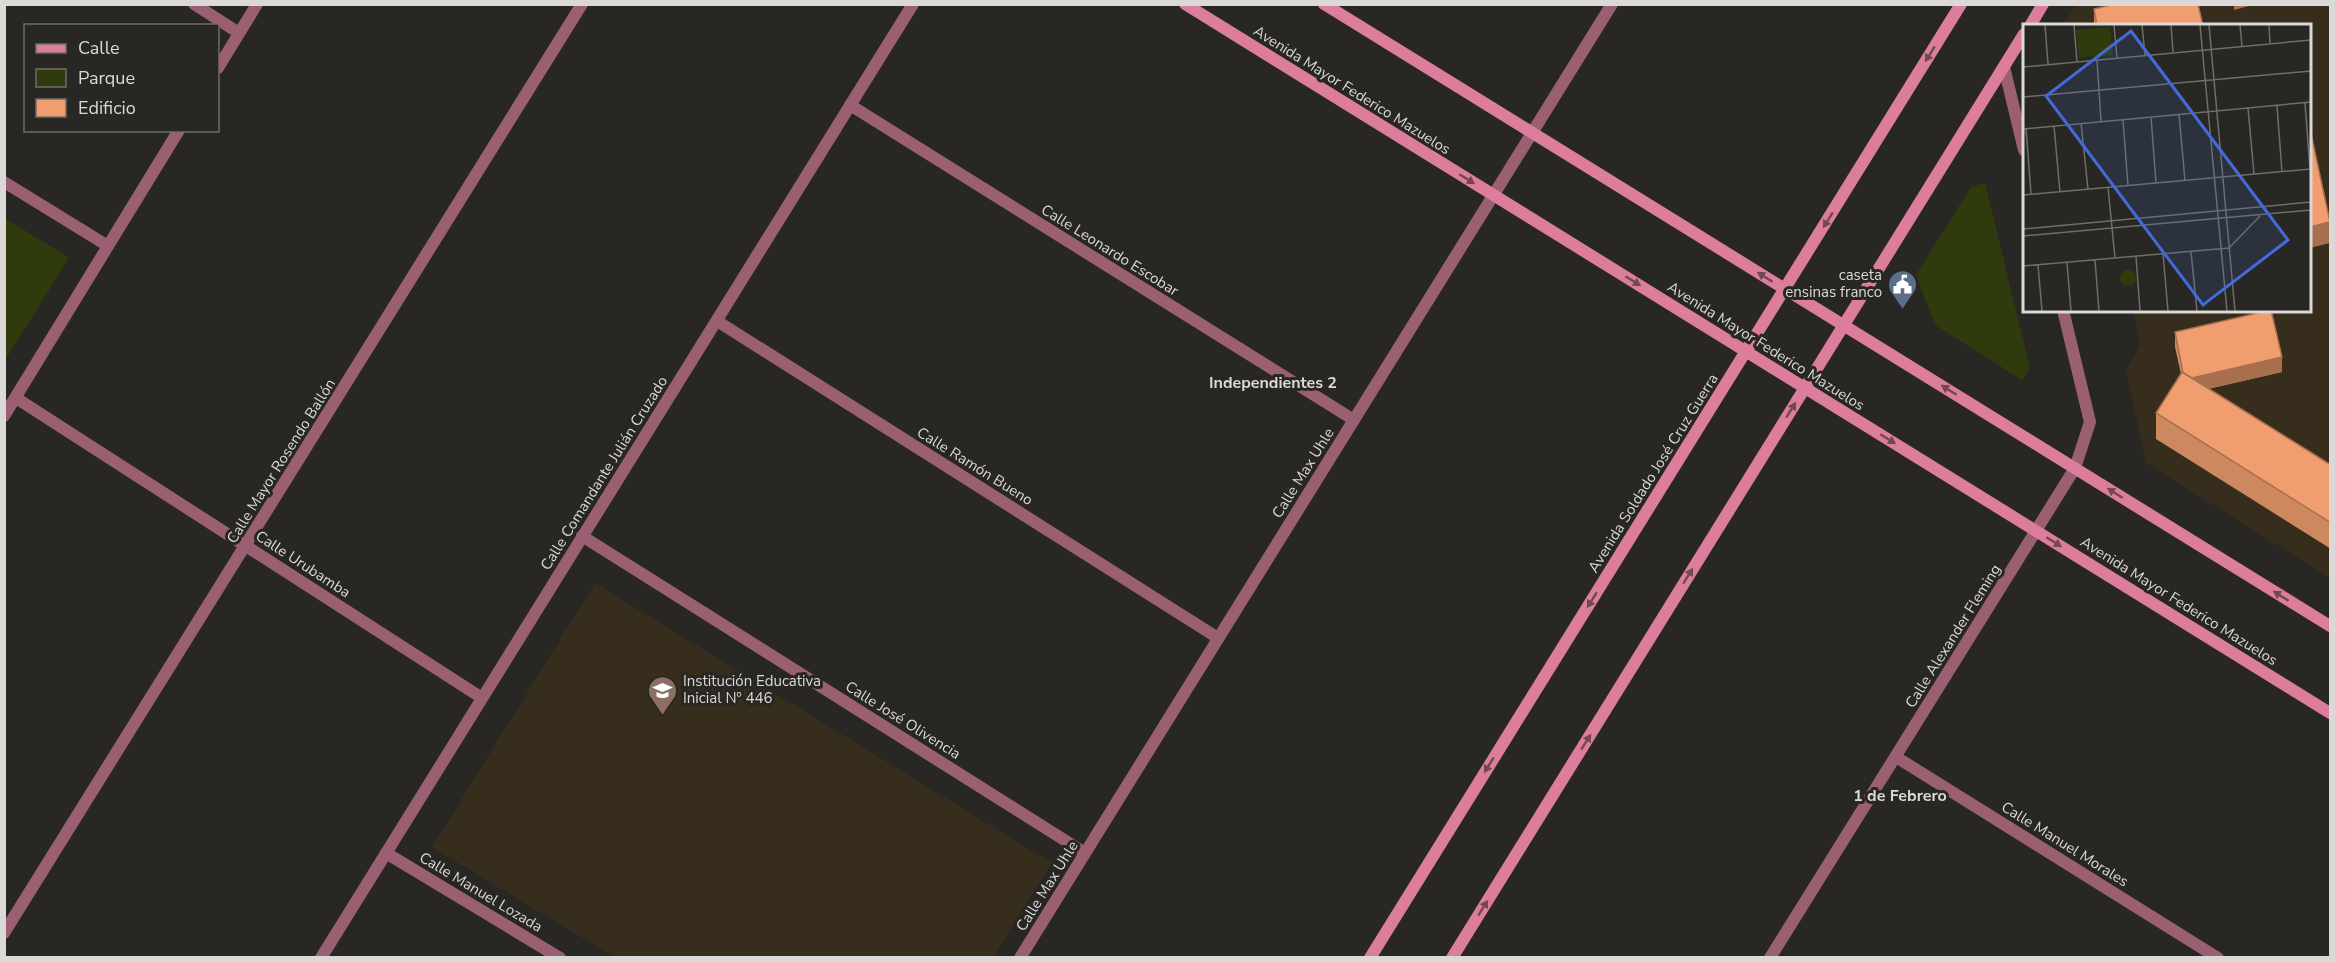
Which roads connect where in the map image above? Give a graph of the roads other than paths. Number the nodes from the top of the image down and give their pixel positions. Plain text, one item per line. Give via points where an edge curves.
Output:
1 (194, 4) edge
2 (256, 4) edge
3 (582, 4) edge
4 (913, 4) edge
5 (1185, 4) edge
6 (1324, 4) edge
7 (1612, 4) edge
8 (1961, 4) edge
9 (2043, 4) edge
10 (2031, 24) edge
11 (239, 33) junction
12 (2023, 37) edge
13 (219, 66) edge
14 (2004, 67) junction
15 (850, 105) junction
16 (178, 132) edge
17 (1532, 133) junction
18 (2023, 142) edge
19 (4, 182) edge
20 (1494, 195) junction
21 (108, 246) junction
22 (1785, 289) junction
23 (2063, 312) edge
24 (717, 321) junction
25 (1844, 325) junction
26 (1746, 351) junction
27 (1805, 387) junction
28 (16, 398) junction
29 (4, 416) edge
30 (1354, 420) junction
31 (2075, 468) junction
32 (2036, 531) junction
33 (582, 537) junction
34 (246, 545) junction
35 (2331, 626) edge
36 (1218, 638) junction
37 (482, 698) junction
38 (2331, 713) edge
39 (1896, 757) junction
40 (386, 853) junction
41 (1085, 853) junction
42 (4, 933) edge
43 (321, 957) edge
44 (560, 957) edge
45 (1020, 957) edge
46 (1370, 957) edge
47 (1452, 957) edge
48 (1770, 957) edge
49 (2218, 957) edge

1 - 11 street
2 - 11 street
3 - 34 street, Calle Mayor Rosendo Ballón
4 - 15 street, Calle Comandante Julián Cruzado
5 -> 20 street, Avenida Mayor Federico Mazuelos
6 - 17 street
7 - 17 street, Calle Max Uhle
8 -> 22 street, Avenida Soldado José Cruz Guerra
9 - 10 street
11 - 13 street
12 - 14 street
14 - 18 street
14 - 25 street
15 - 24 street, Calle Comandante Julián Cruzado
15 - 30 street, Calle Leonardo Escobar
16 - 21 street
17 - 20 street, Calle Max Uhle
22 -> 17 street
19 - 21 street
20 -> 26 street, Avenida Mayor Federico Mazuelos
20 - 30 street, Calle Max Uhle
21 - 28 street
22 - 25 street
22 - 26 street, Avenida Soldado José Cruz Guerra
23 - 31 street, Calle Alexander Fleming via 2090,422
24 - 33 street, Calle Comandante Julián Cruzado
24 - 36 street, Calle Ramón Bueno
25 - 27 street
31 -> 25 street
26 - 27 street, Avenida Mayor Federico Mazuelos
26 -> 46 street, Avenida Soldado José Cruz Guerra
27 -> 32 street, Avenida Mayor Federico Mazuelos
47 -> 27 street
28 - 29 street
28 - 34 street, Calle Urubamba
30 - 36 street, Calle Max Uhle
31 - 32 street, Calle Alexander Fleming
35 -> 31 street
32 -> 38 street, Avenida Mayor Federico Mazuelos
32 - 39 street, Calle Alexander Fleming
33 - 37 street, Calle Comandante Julián Cruzado
33 - 41 street, Calle José Olivencia
34 - 37 street, Calle Urubamba
34 - 42 street, Calle Mayor Rosendo Ballón
36 - 41 street, Calle Max Uhle
37 - 40 street, Calle Comandante Julián Cruzado
39 - 48 street, Calle Alexander Fleming
39 - 49 street, Calle Manuel Morales
40 - 43 street, Calle Comandante Julián Cruzado
40 - 44 street, Calle Manuel Lozada
41 - 45 street, Calle Max Uhle

